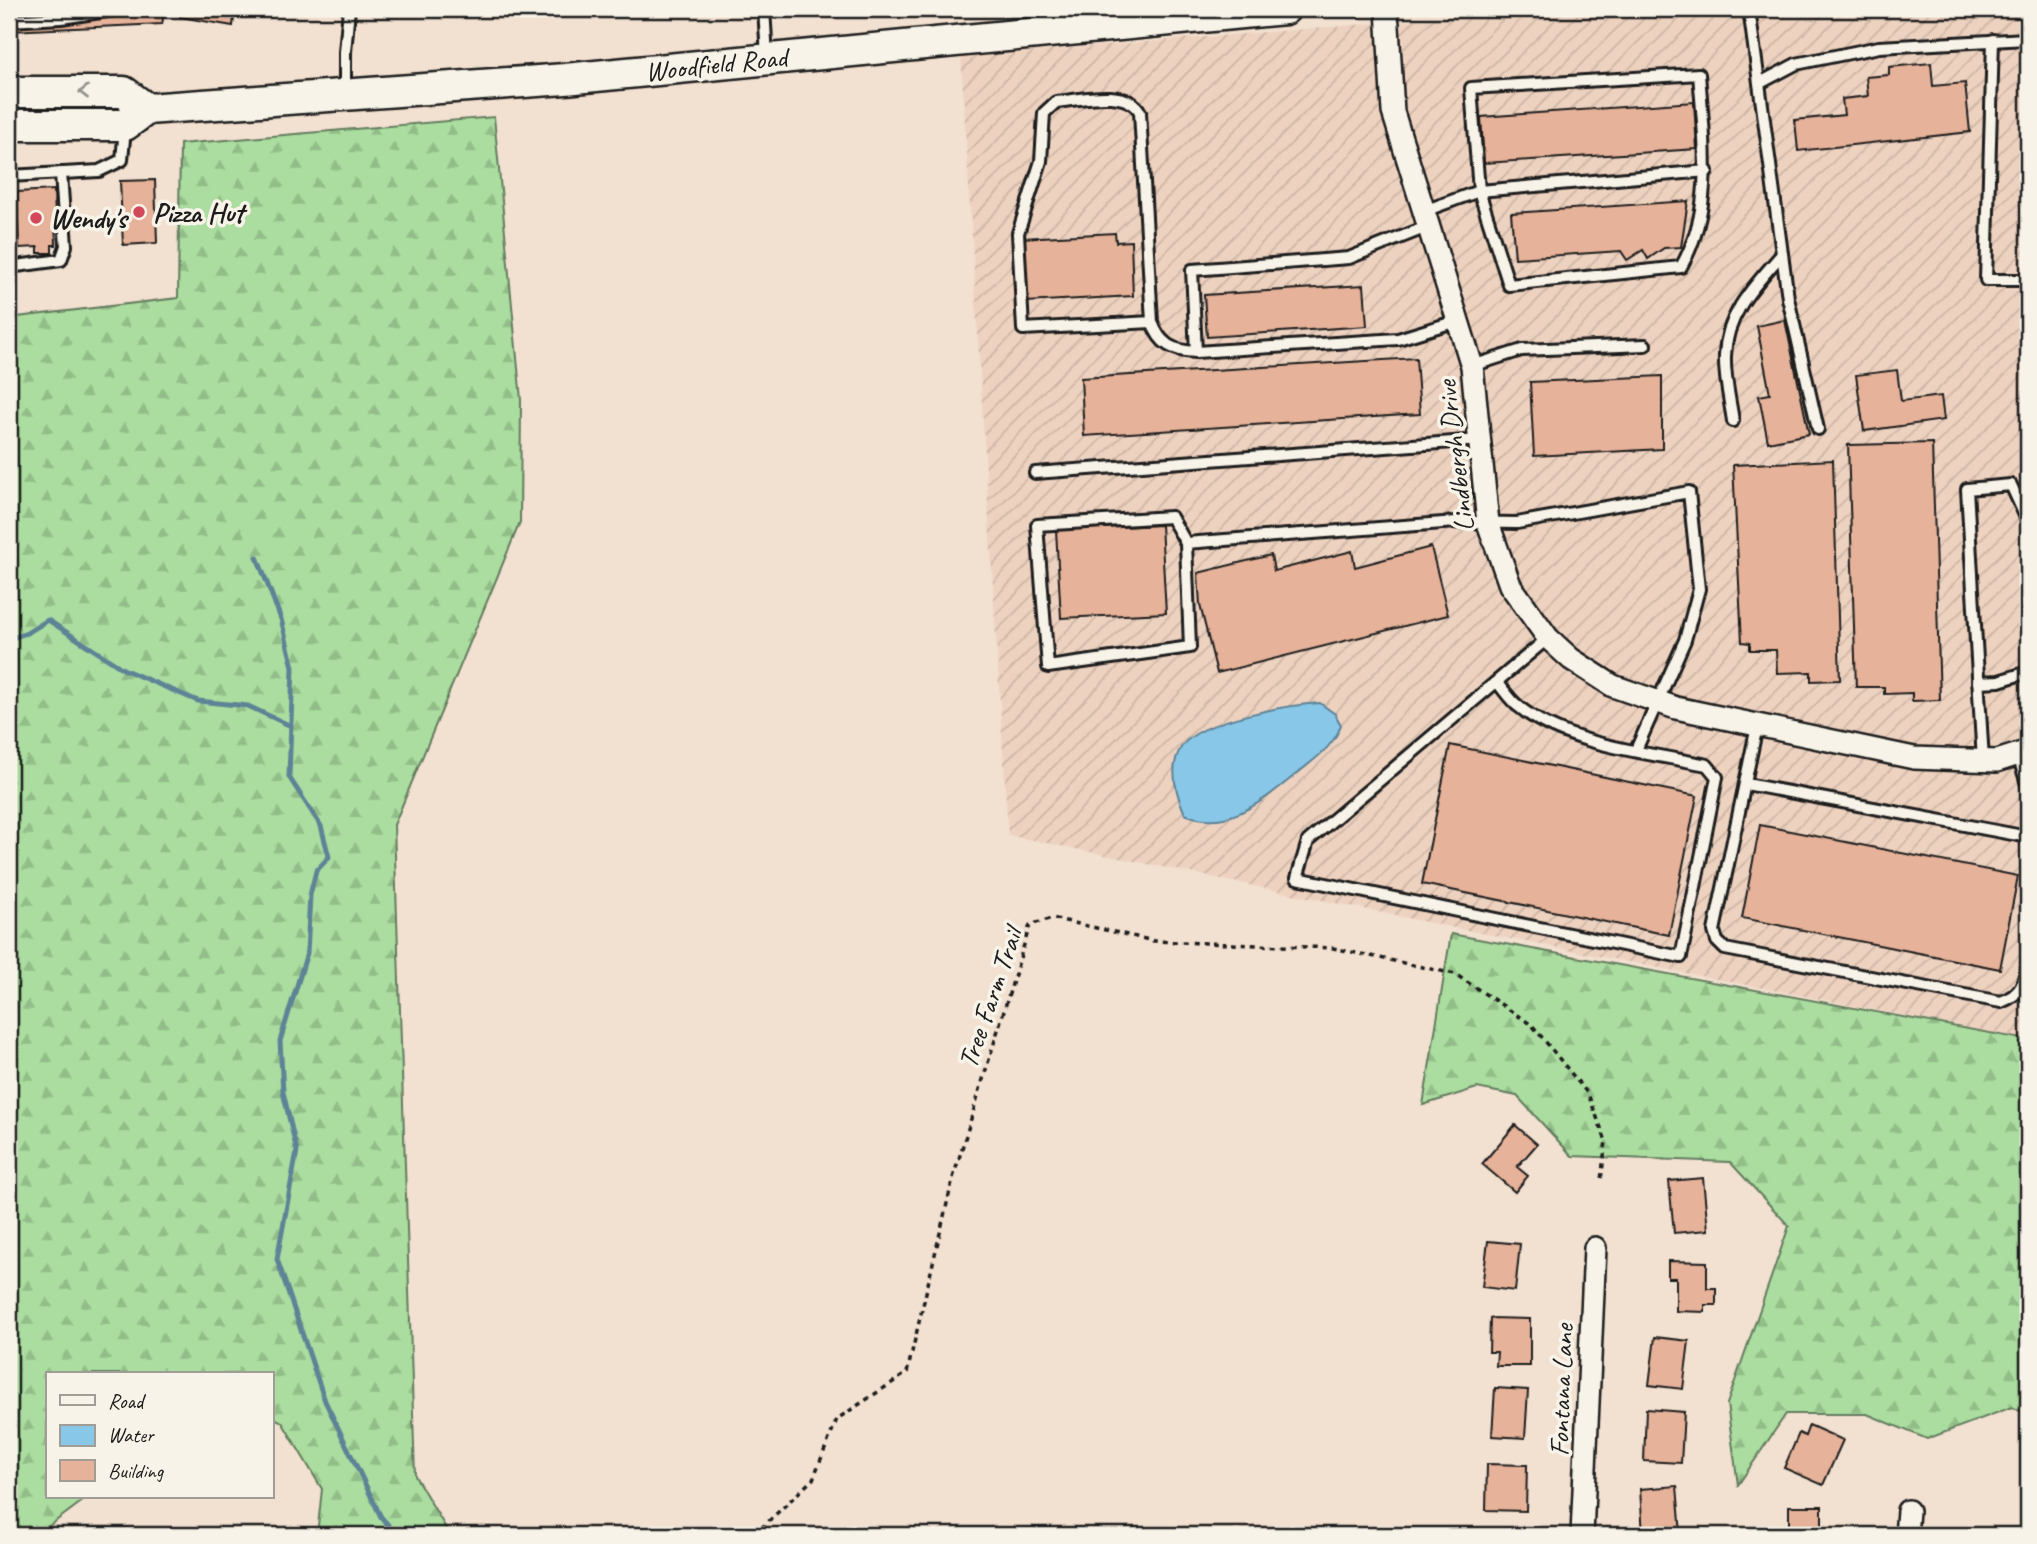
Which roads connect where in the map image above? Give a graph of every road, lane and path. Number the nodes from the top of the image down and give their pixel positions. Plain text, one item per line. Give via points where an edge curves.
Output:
1 (121, 9) edge
2 (349, 9) edge
3 (764, 9) edge
4 (1285, 9) edge
5 (1387, 9) edge
6 (1749, 9) edge
7 (9, 21) edge
8 (2028, 36) edge
9 (1993, 40) junction
10 (768, 59) junction
11 (1760, 83) junction
12 (9, 92) edge
13 (345, 96) junction
14 (136, 117) junction
15 (9, 125) edge
16 (1707, 171) junction
17 (61, 173) junction
18 (9, 176) edge
19 (1479, 191) junction
20 (1426, 219) junction
21 (1782, 254) junction
22 (9, 267) edge
23 (2028, 280) edge
24 (1460, 320) junction
25 (1152, 322) junction
26 (1645, 345) dead end
27 (1196, 352) junction
28 (1472, 366) junction
29 (1733, 421) dead end
30 (1818, 429) dead end
31 (1480, 440) junction
32 (1034, 473) dead end
33 (2028, 522) edge
34 (1488, 523) junction
35 (1186, 543) junction
36 (1548, 638) junction
37 (2028, 672) edge
38 (1497, 682) junction
39 (1978, 682) junction
40 (1656, 703) junction
41 (1757, 726) junction
42 (1636, 750) junction
43 (2023, 753) edge
44 (1983, 761) junction
45 (1746, 784) junction
46 (2028, 787) edge
47 (2028, 837) edge
48 (2028, 962) edge
49 (1601, 1180) dead end
50 (1595, 1248) dead end
51 (1908, 1511) dead end
52 (754, 1535) edge
53 (1582, 1535) edge
54 (1906, 1535) edge

1 - 7 lane
2 - 13 lane
3 - 10 lane
4 - 10 main road, Woodfield Road
5 - 20 street, Lindbergh Drive via 1393,112
6 - 11 lane
8 - 9 lane
9 - 11 lane via 1879,47 1796,64
9 - 23 lane via 1986,280
10 - 13 main road, Woodfield Road
11 - 21 lane
14 -> 12 main road via 124,92
13 - 14 main road, Woodfield Road
14 - 15 main road, Woodfield Road
14 - 17 lane via 122,160 99,171
16 - 19 lane
16 - 19 lane via 1695,243 1681,267 1509,285
16 - 19 lane via 1699,74 1471,88
17 - 18 lane
17 - 22 lane via 66,246 61,260
19 - 20 lane
20 - 24 street, Lindbergh Drive
20 - 27 lane via 1349,258 1192,270
21 - 29 lane via 1744,299 1730,324 1725,356
21 - 30 lane
24 - 27 lane via 1398,339
24 - 28 street, Lindbergh Drive
25 - 25 lane via 1140,111 1122,97 1056,102 1044,113 1041,161 1018,233 1023,329
25 - 27 lane via 1157,337 1168,346
26 - 28 lane via 1522,350
28 - 31 street, Lindbergh Drive
31 - 32 lane
31 - 34 street, Lindbergh Drive
33 - 39 lane via 2011,485 1967,489
34 - 35 lane
34 - 36 street, Lindbergh Drive via 1510,585
34 - 40 lane via 1517,523 1689,492 1699,589 1685,640
35 - 35 lane via 1190,647 1048,667 1037,525 1171,517
36 - 38 lane
36 - 40 street, Lindbergh Drive via 1613,686
37 - 39 lane
38 - 42 lane via 1517,706 1554,727
38 - 42 lane via 1308,841 1297,878 1681,957 1717,777 1707,765
39 - 44 lane
40 - 41 street, Lindbergh Drive
40 - 42 lane
41 - 44 street, Lindbergh Drive via 1914,758
41 - 45 lane
43 - 44 street, Lindbergh Drive
43 - 46 lane
45 - 47 lane
45 - 48 lane via 1714,931 1725,949 2001,1002 2022,989
49 - 52 path, Tree Farm Trail via 1605,1141 1588,1094 1532,1025 1455,974 1333,948 1154,941 1052,918 1030,925 953,1178 907,1373 837,1419 814,1479
50 - 53 street, Fontana Lane
51 - 54 street

